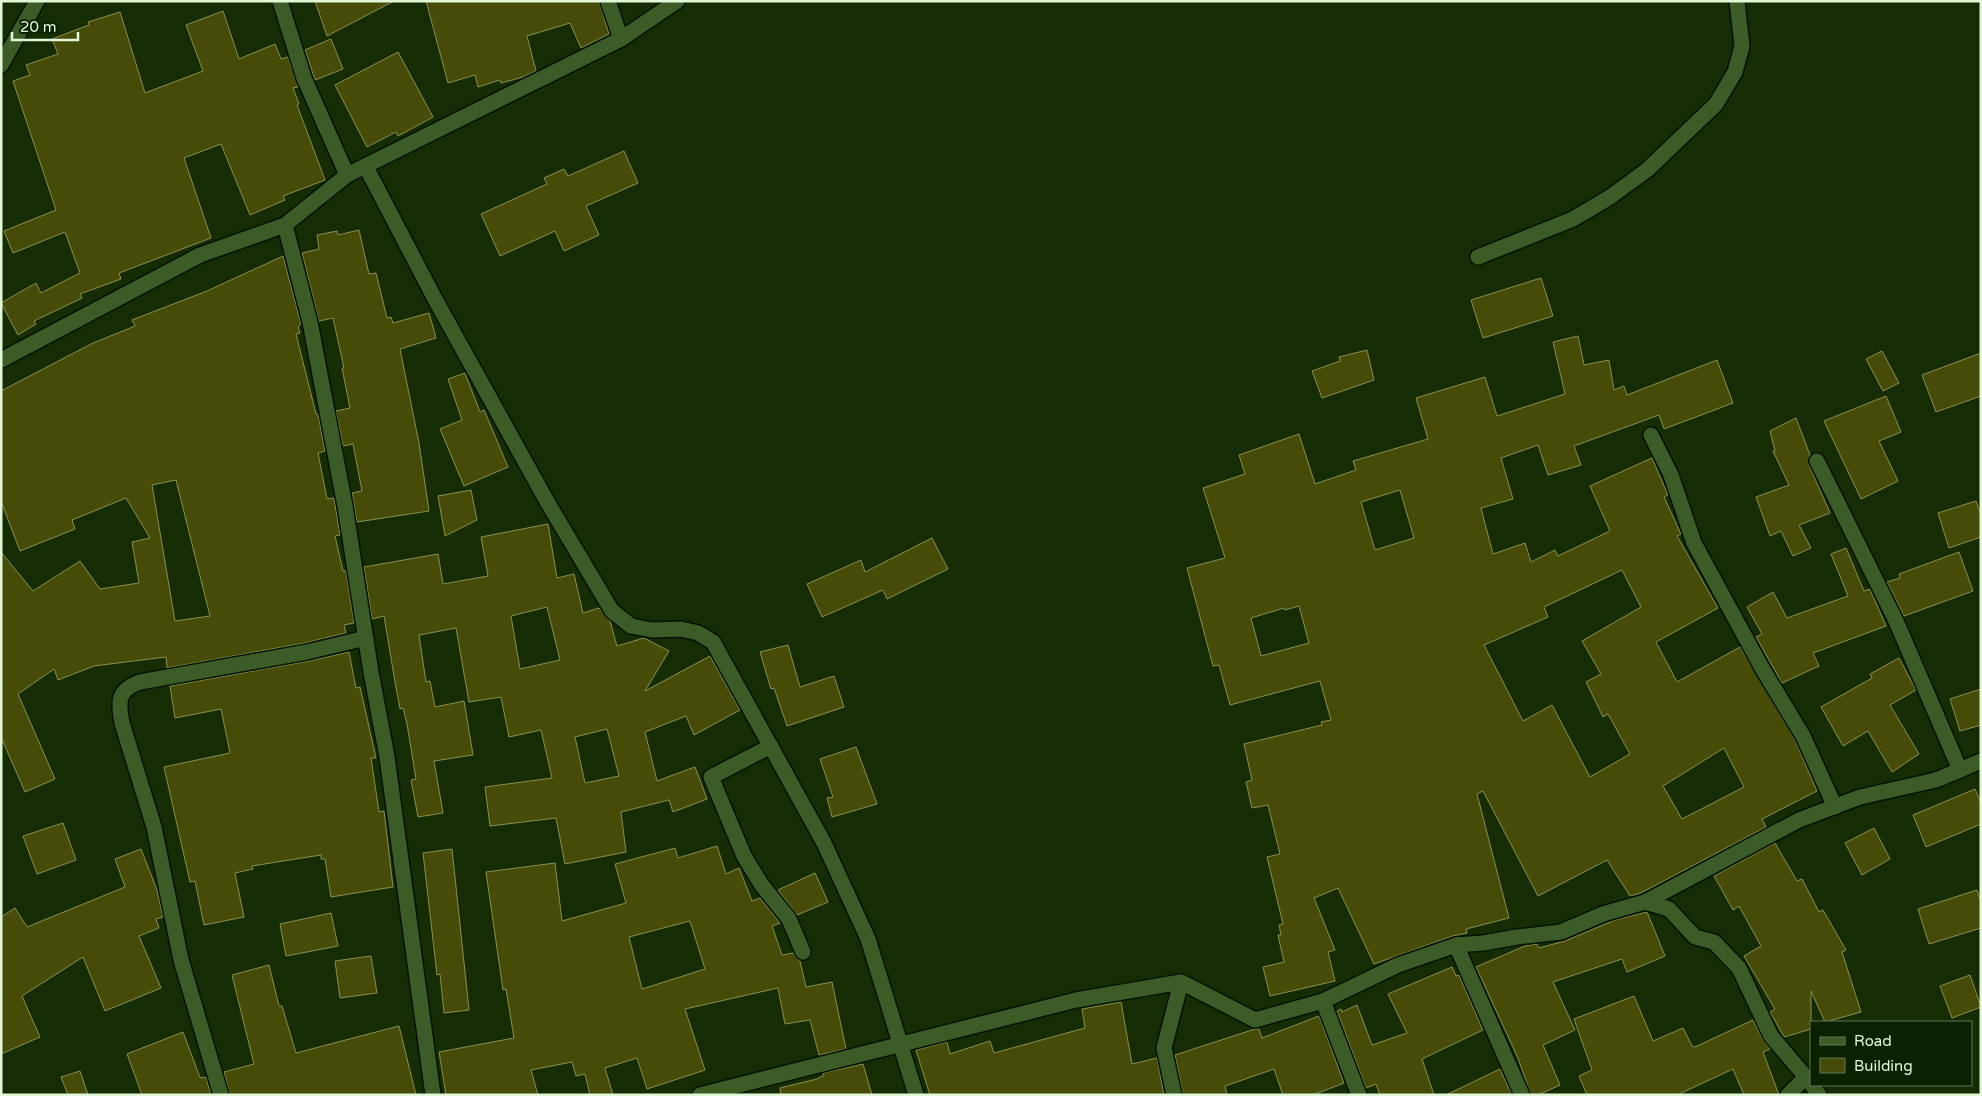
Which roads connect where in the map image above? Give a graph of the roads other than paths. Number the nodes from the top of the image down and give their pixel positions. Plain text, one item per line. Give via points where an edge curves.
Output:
1 (37, 1) edge
2 (280, 1) edge
3 (608, 1) edge
4 (676, 1) edge
5 (1738, 1) edge
6 (621, 39) junction
7 (1, 65) edge
8 (366, 167) junction
9 (347, 175) junction
10 (285, 224) junction
11 (1478, 258) dead end
12 (1, 360) edge
13 (1651, 435) dead end
14 (1817, 461) dead end
15 (366, 638) junction
16 (771, 746) junction
17 (1981, 762) edge
18 (1960, 770) junction
19 (1835, 807) junction
20 (1645, 902) junction
21 (1456, 945) junction
22 (803, 952) dead end
23 (1181, 982) junction
24 (1323, 1001) junction
25 (902, 1042) junction
26 (1810, 1082) edge
27 (220, 1095) edge
28 (434, 1095) edge
29 (700, 1095) edge
30 (916, 1095) edge
31 (1174, 1095) edge
32 (1359, 1095) edge
33 (1522, 1095) edge
34 (1788, 1095) edge

1 - 7 street
2 - 9 street via 304,78
3 - 6 street
4 - 6 street
5 - 11 street via 1742,46 1735,72 1716,104 1647,170 1610,197 1573,219
6 - 8 street
8 - 9 street
8 - 16 street via 549,505 612,611 631,626 698,632 713,642
9 - 10 street
10 - 12 street via 200,255
10 - 15 street via 310,322 334,439
13 - 19 street via 1671,475 1694,543 1803,736
14 - 18 street via 1896,621
15 - 27 street via 140,682 130,686 120,698 122,723 154,827 180,960
15 - 28 street via 387,758
16 - 22 street via 711,777 744,856 789,919
16 - 25 street via 824,842 868,939
17 - 18 street
18 - 19 street via 1936,780
19 - 20 street via 1800,820
20 - 21 street via 1603,914 1561,932
20 - 26 street via 1669,909 1695,937 1714,942 1739,968 1770,1036
21 - 24 street via 1398,965
21 - 33 street
23 - 24 street via 1255,1020
23 - 25 street via 1076,1000
23 - 31 street via 1164,1048
24 - 32 street
25 - 29 street
25 - 30 street
26 - 34 street

